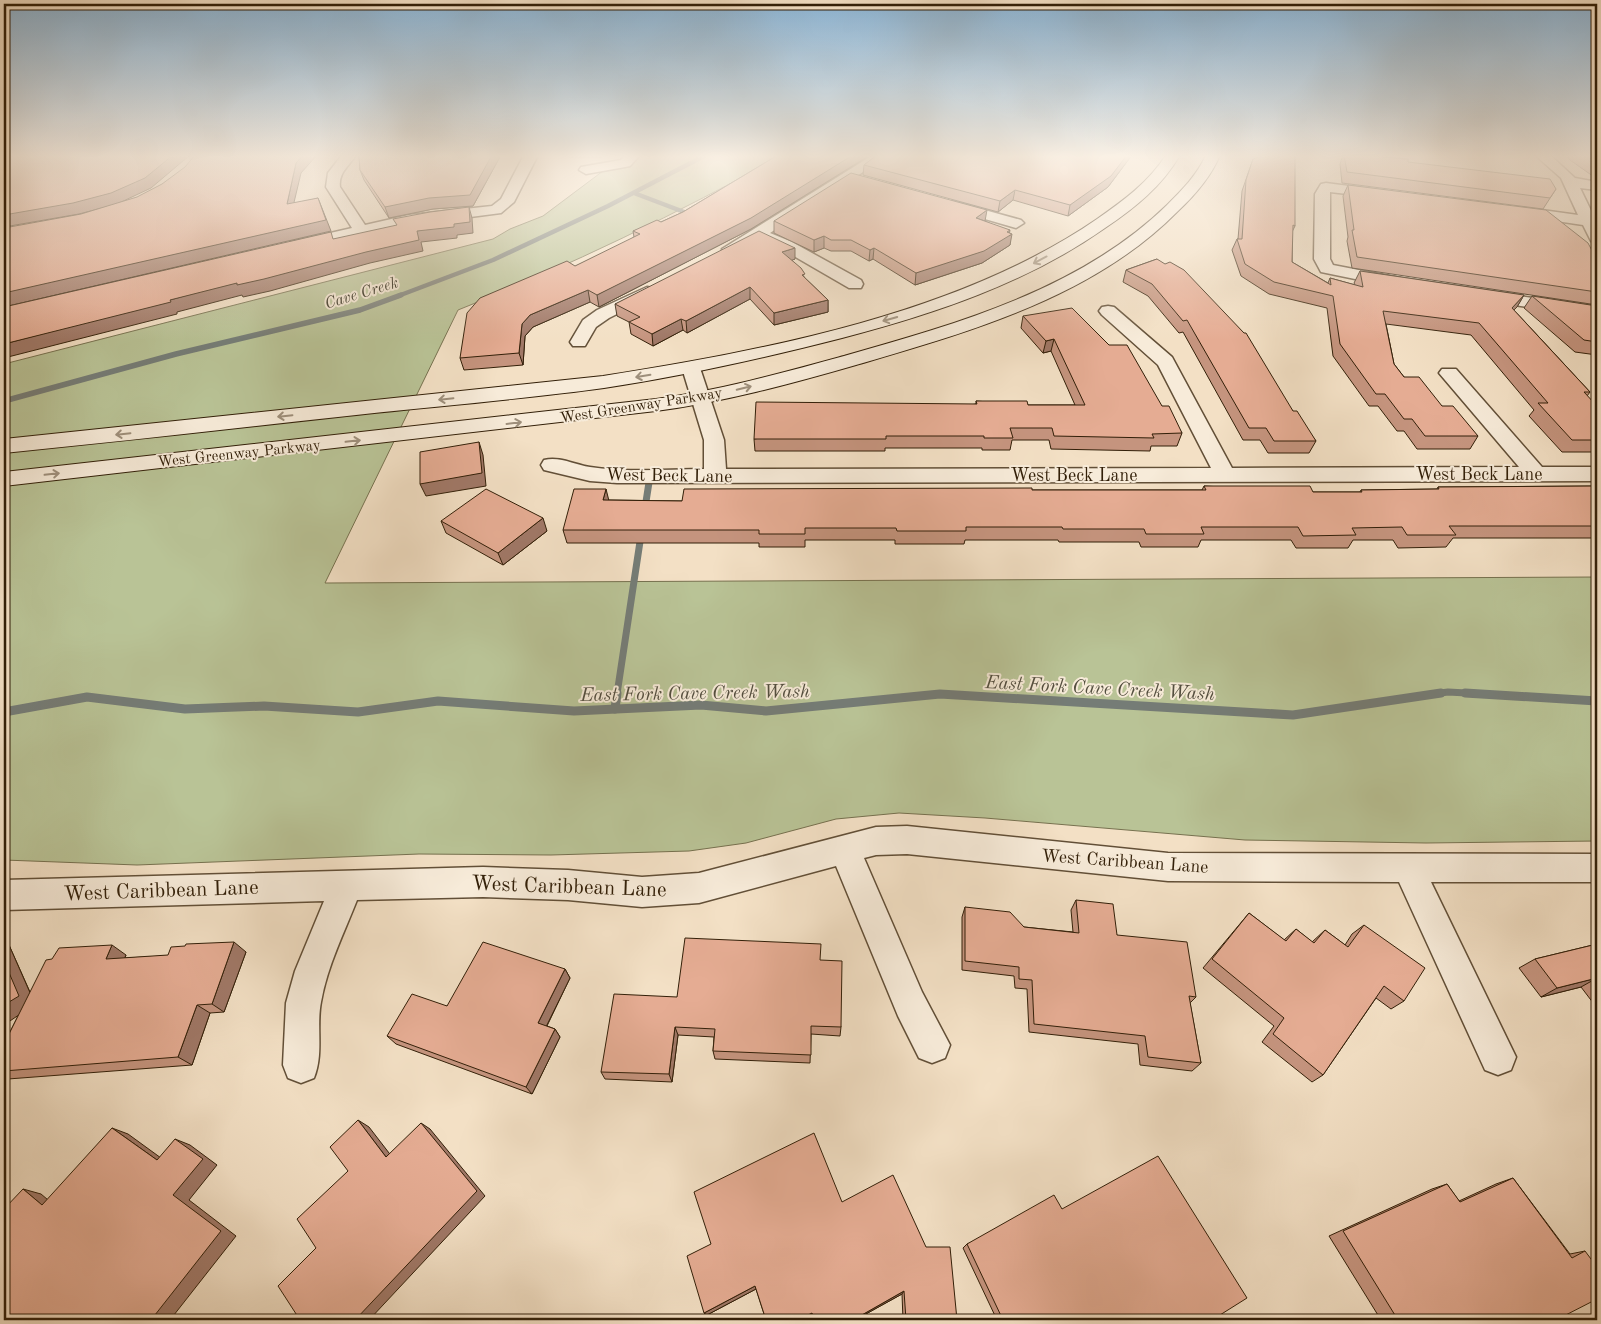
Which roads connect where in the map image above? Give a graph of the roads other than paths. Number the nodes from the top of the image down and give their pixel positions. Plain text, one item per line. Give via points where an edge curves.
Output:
1 (352, 217) edge
2 (429, 217) edge
3 (785, 217) edge
4 (997, 217) edge
5 (1110, 217) edge
6 (1164, 217) edge
7 (1322, 217) edge
8 (1558, 217) edge
9 (1586, 217) edge
10 (1588, 221) junction
11 (1016, 222) dead end
12 (361, 230) junction
13 (758, 234) junction
14 (1597, 238) edge
15 (284, 248) edge
16 (712, 258) edge
17 (665, 283) edge
18 (854, 284) dead end
19 (1413, 285) edge
20 (1470, 294) edge
21 (1108, 311) dead end
22 (1597, 312) edge
23 (579, 342) dead end
24 (691, 368) junction
25 (1449, 373) dead end
26 (701, 398) junction
27 (4, 446) edge
28 (552, 465) dead end
29 (1536, 474) junction
30 (1597, 474) edge
31 (1225, 475) junction
32 (715, 476) junction
33 (4, 479) edge
34 (844, 849) junction
35 (1408, 868) junction
36 (1597, 868) edge
37 (347, 885) junction
38 (4, 895) edge
39 (932, 1045) dead end
40 (1498, 1057) dead end
41 (300, 1065) dead end

1 - 12 street
2 - 12 street
3 - 13 street
4 - 11 street
5 -> 24 main road, West Greenway Parkway via 1075,242 1013,274 947,301 778,350
26 -> 6 main road, West Greenway Parkway via 920,342 976,322 1043,293 1132,244
7 - 19 street via 1322,259 1327,269
8 - 10 street
9 - 10 street
10 - 14 street
12 - 15 street
13 - 16 street
13 - 18 street via 786,244
17 - 23 street via 603,314 589,324
20 - 22 street
21 - 31 street via 1155,352 1180,382
24 - 26 street
24 -> 27 main road, West Greenway Parkway via 593,383
25 - 29 street
26 - 32 street via 714,440
33 -> 26 main road, West Greenway Parkway via 472,428
28 - 32 street, West Beck Lane via 590,474
29 - 30 street, West Beck Lane
29 - 31 street, West Beck Lane
31 - 32 street, West Beck Lane
34 - 35 street, West Caribbean Lane via 876,841 907,840 1168,867
34 - 37 street, West Caribbean Lane via 699,888 642,892 482,882
34 - 39 street via 910,1004
35 - 36 street, West Caribbean Lane
35 - 40 street
37 - 38 street, West Caribbean Lane
37 - 41 street via 312,971 303,1003

